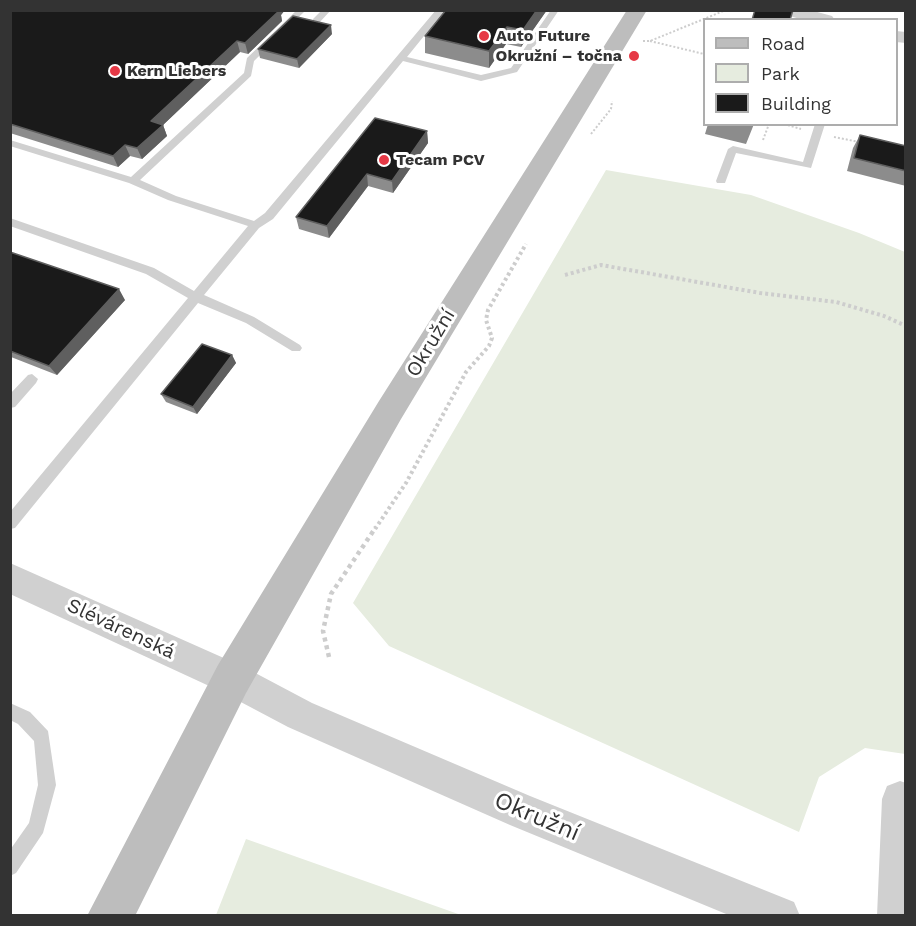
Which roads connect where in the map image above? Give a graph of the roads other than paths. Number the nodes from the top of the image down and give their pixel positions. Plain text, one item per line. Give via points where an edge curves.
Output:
1 (302, 10) edge
2 (327, 10) edge
3 (441, 10) edge
4 (555, 10) edge
5 (637, 10) edge
6 (788, 10) edge
7 (809, 17) edge
8 (316, 21) edge
9 (401, 58) junction
10 (819, 126) edge
11 (10, 143) edge
12 (133, 181) junction
13 (721, 181) dead end
14 (10, 222) edge
15 (255, 225) junction
16 (196, 297) junction
17 (296, 348) dead end
18 (32, 379) dead end
19 (10, 403) edge
20 (10, 524) edge
21 (10, 578) edge
22 (232, 679) junction
23 (10, 711) edge
24 (900, 799) dead end
25 (10, 867) edge
26 (110, 915) edge
27 (780, 915) edge
28 (897, 915) edge

1 - 12 lane via 250,60 248,74
2 - 8 lane
3 - 9 lane
4 - 9 lane via 514,69 481,78
5 - 22 main road, Okružní via 390,410
6 - 7 street
9 - 15 lane via 270,216
10 - 13 lane via 807,166 733,149
11 - 12 lane
12 - 15 lane
14 - 16 lane via 150,271
15 - 16 lane
16 - 17 lane via 250,320
16 - 20 lane
18 - 19 lane
21 - 22 street, Slévárenská
22 - 26 main road, Okružní
22 - 27 street, Okružní via 300,715 502,802
23 - 25 lane via 24,718 42,737 47,785 37,827
24 - 28 street

